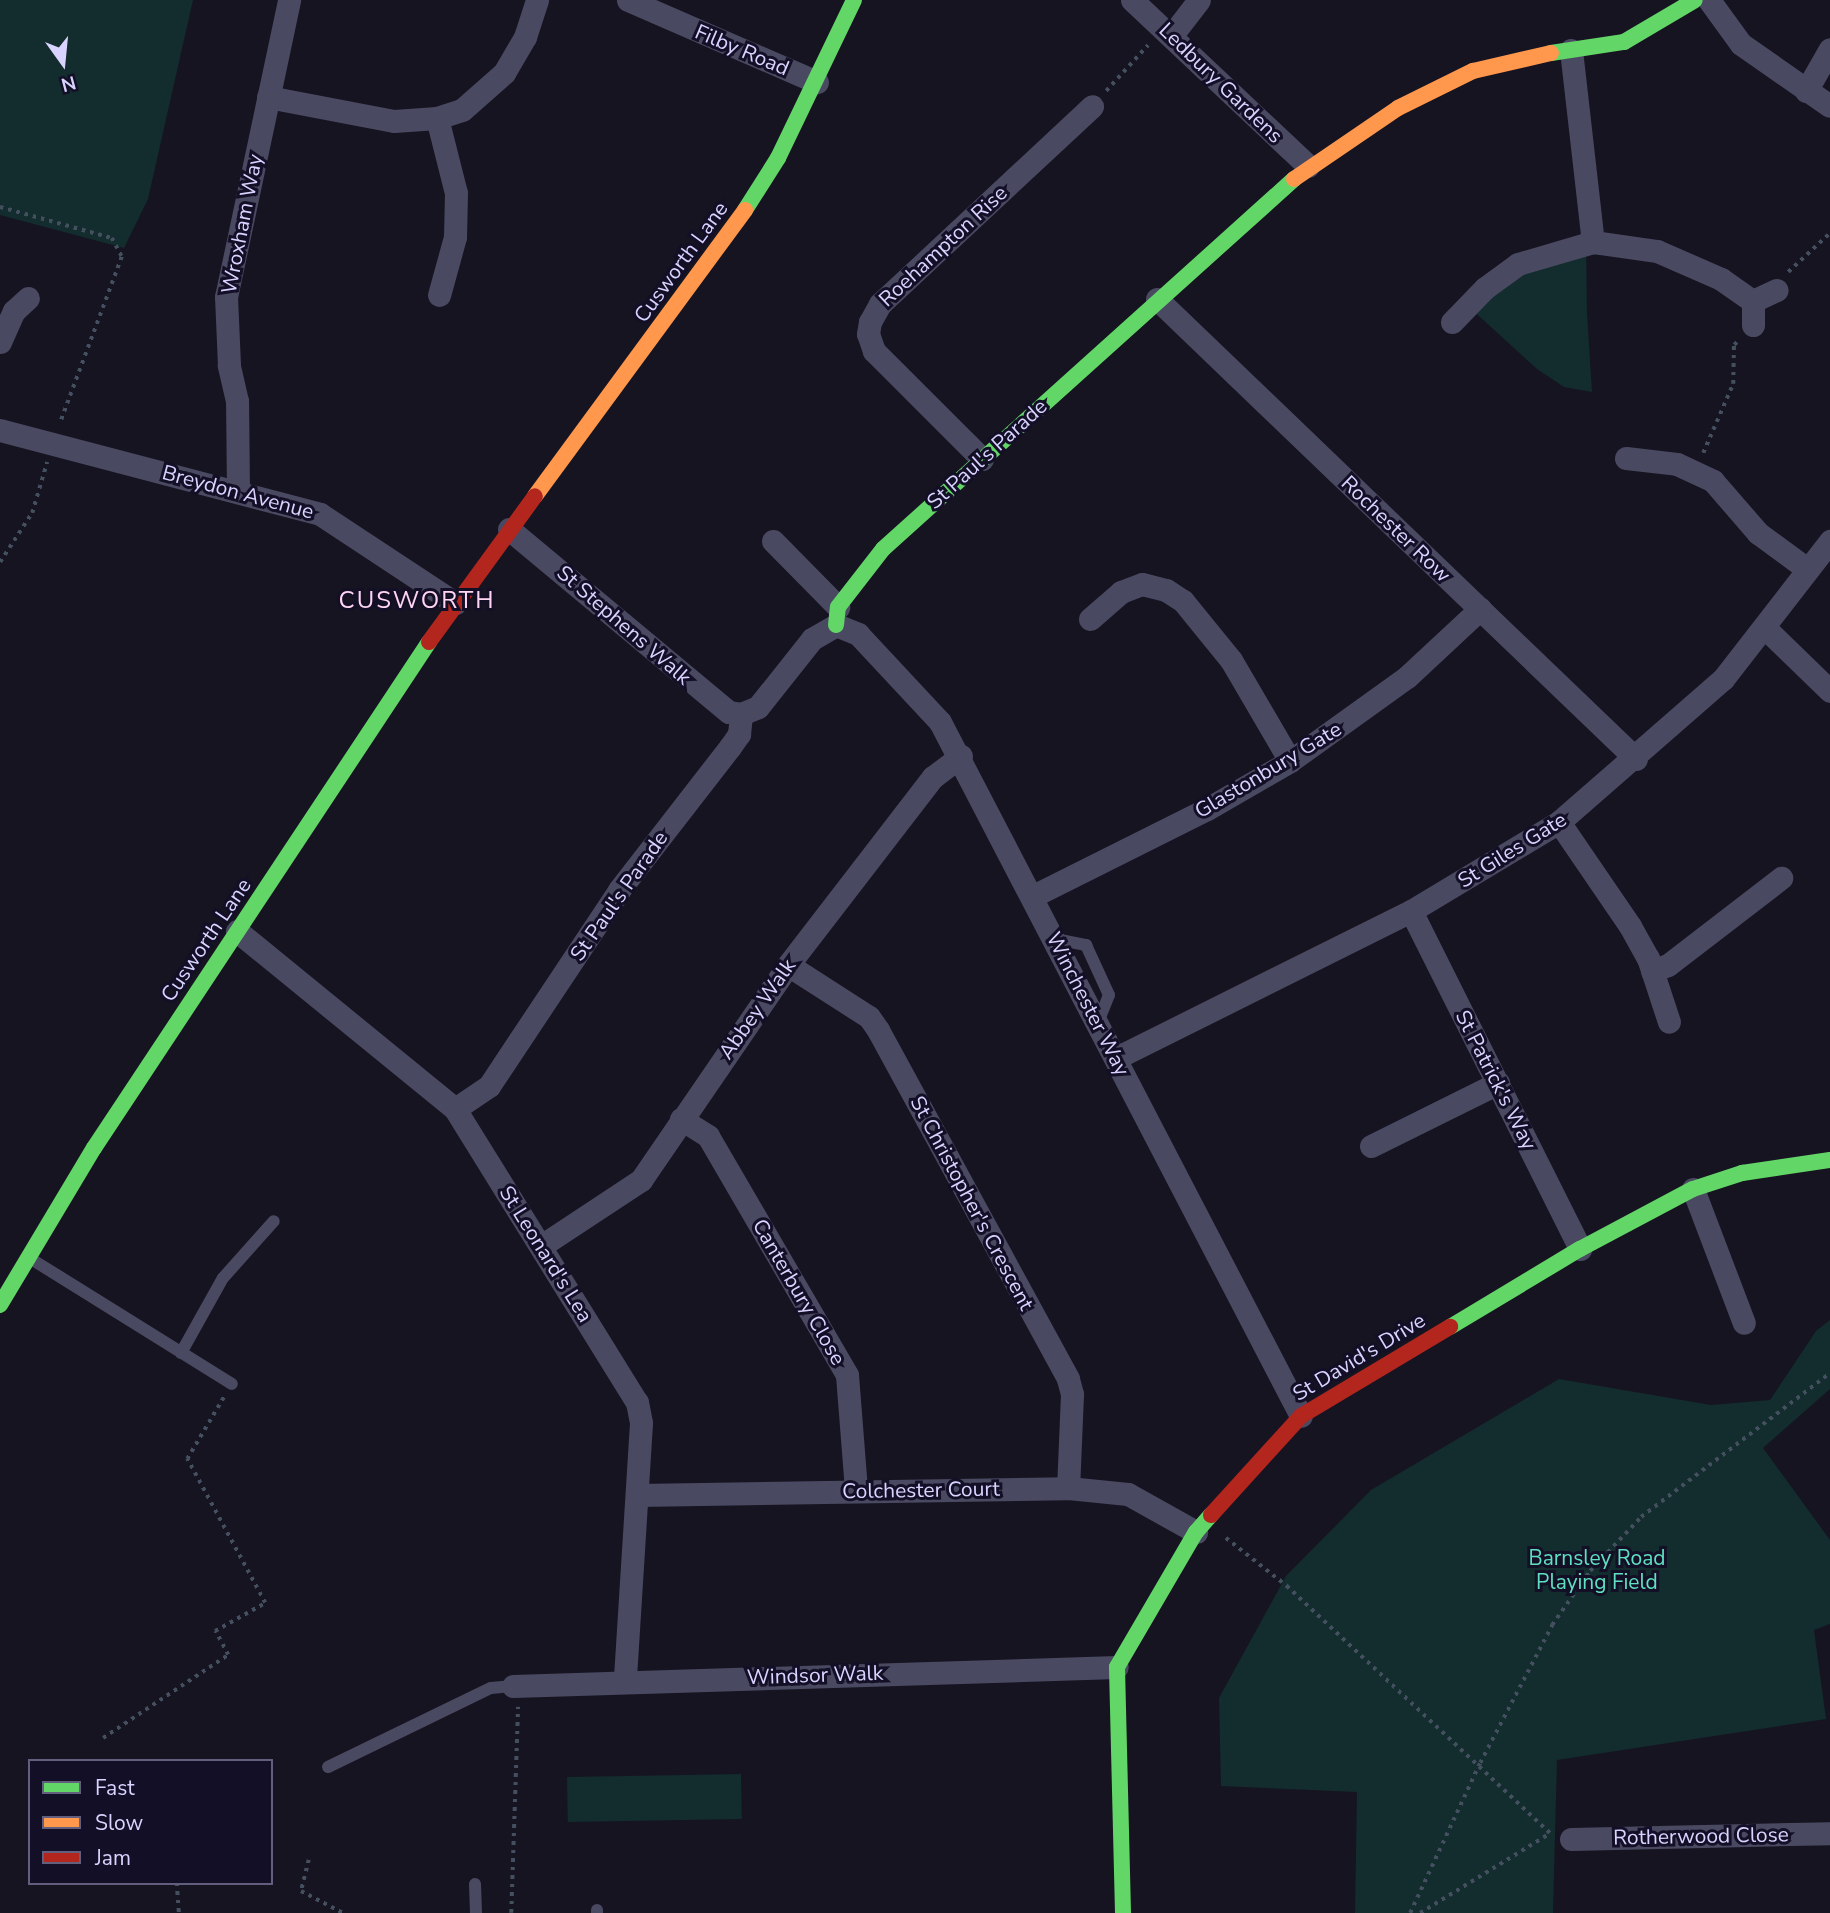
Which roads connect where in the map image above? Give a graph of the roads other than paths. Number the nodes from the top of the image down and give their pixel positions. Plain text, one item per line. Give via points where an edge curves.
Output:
1 (289, 0) edge
2 (537, 0) edge
3 (628, 0) edge
4 (854, 0) edge
5 (1132, 0) edge
6 (1199, 0) edge
7 (1695, 0) edge
8 (1709, 0) edge
9 (1168, 31) junction
10 (1830, 49) edge
11 (1571, 50) junction
12 (817, 82) junction
13 (1806, 92) junction
14 (268, 97) junction
15 (1092, 106) road end
16 (1830, 106) edge
17 (437, 118) junction
18 (1308, 166) junction
19 (1593, 242) junction
20 (1777, 290) road end
21 (439, 299) dead end
22 (1157, 299) junction
23 (1753, 301) junction
24 (14, 304) edge
25 (1452, 322) dead end
26 (1753, 325) road end
27 (0, 342) edge
28 (0, 430) edge
29 (1626, 458) dead end
30 (982, 459) junction
31 (239, 492) junction
32 (509, 529) junction
33 (773, 541) dead end
34 (1830, 541) edge
35 (1807, 569) junction
36 (455, 603) junction
37 (1480, 608) junction
38 (837, 616) junction
39 (1087, 622) dead end
40 (1764, 627) junction
41 (1830, 691) edge
42 (741, 714) junction
43 (961, 756) junction
44 (1636, 759) junction
45 (1290, 761) junction
46 (1559, 822) junction
47 (1781, 878) dead end
48 (1033, 896) junction
49 (1411, 911) junction
50 (237, 931) junction
51 (788, 965) junction
52 (1652, 971) junction
53 (1669, 1023) dead end
54 (1116, 1058) junction
55 (1498, 1083) junction
56 (455, 1109) junction
57 (681, 1118) junction
58 (1367, 1150) dead end
59 (1830, 1160) edge
60 (1693, 1189) junction
61 (274, 1222) dead end
62 (541, 1246) junction
63 (1580, 1249) junction
64 (28, 1256) junction
65 (0, 1305) edge
66 (1744, 1323) dead end
67 (181, 1353) junction
68 (232, 1384) road end
69 (1301, 1416) junction
70 (1068, 1488) junction
71 (856, 1490) junction
72 (636, 1496) junction
73 (1200, 1527) junction
74 (1117, 1667) junction
75 (625, 1680) junction
76 (516, 1685) joint
77 (328, 1767) dead end
78 (1830, 1833) edge
79 (1560, 1836) road end
80 (475, 1884) dead end
81 (476, 1913) edge
82 (1122, 1913) edge

1 - 14 street, Wroxham Way
2 - 17 street via 525,37 504,73 482,97
3 - 12 street, Filby Road
4 - 12 street, Cusworth Lane
5 - 9 street, Ledbury Gardens
6 - 9 street
7 - 11 street, St Paul's Parade via 1624,41
8 - 13 street via 1741,44
9 - 18 street, Ledbury Gardens
10 - 13 street
11 - 18 street, St Paul's Parade via 1502,61 1473,71 1398,107
11 - 19 street
12 - 32 street, Cusworth Lane via 778,158 735,226
13 - 16 street
14 - 17 street via 394,121
14 - 31 street, Wroxham Way via 226,297 229,365 237,401
15 - 30 street, Roehampton Rise via 880,304 870,322 868,334 874,351
17 - 21 street via 456,193 455,237
18 - 22 street, St Paul's Parade
19 - 23 street via 1667,254 1721,279
19 - 25 street via 1518,264 1485,288
20 - 23 street
22 - 30 street, St Paul's Parade
22 - 37 street, Rochester Row
23 - 26 street
24 - 27 street
28 - 31 street, Breydon Avenue
29 - 35 street via 1657,459 1713,481 1758,533
30 - 38 street, St Paul's Parade via 883,549
31 - 36 street, Breydon Avenue via 320,514 345,526
32 - 36 street, Cusworth Lane
32 - 42 street, St Stephens Walk via 592,594 719,708
33 - 38 street, Winchester Way
34 - 35 street, St Giles Gate
35 - 40 street, St Giles Gate
36 - 50 street, Cusworth Lane
37 - 44 street, Rochester Row
37 - 45 street, Glastonbury Gate via 1406,677
38 - 42 street, St Paul's Parade via 812,639 758,707
38 - 43 street, Winchester Way via 940,722
39 - 45 street via 1121,592 1142,584 1183,600 1231,660
40 - 41 street
40 - 44 street, St Giles Gate via 1723,679
42 - 56 street, St Paul's Parade via 739,734 619,890 489,1086
43 - 48 street, Winchester Way
43 - 51 street, Abbey Walk via 933,777
44 - 46 street, St Giles Gate
45 - 48 street, Glastonbury Gate via 1207,809
46 - 49 street, St Giles Gate
46 - 52 street via 1613,896
47 - 52 street via 1668,965
48 - 54 street, Winchester Way
49 - 54 street, St Giles Gate
49 - 55 street, St Patrick's Way
50 - 56 street, St Leonard's Lea
50 - 64 street, Cusworth Lane
51 - 57 street, Abbey Walk
51 - 70 street, St Christopher's Crescent via 869,1017 878,1030 1068,1379 1072,1394
52 - 53 street
54 - 69 street, Winchester Way
55 - 58 street
55 - 63 street, St Patrick's Way
56 - 62 street, St Leonard's Lea
57 - 62 street, Abbey Walk via 641,1180
57 - 71 street, Canterbury Close via 708,1136 847,1375
59 - 60 street, St David's Drive via 1742,1172
60 - 63 street, St David's Drive
60 - 66 street
61 - 67 lane via 223,1278
62 - 72 street, St Leonard's Lea via 637,1402 641,1423
63 - 69 street, St David's Drive
64 - 65 street, Cusworth Lane
64 - 67 lane
67 - 68 lane
69 - 73 street, St David's Drive
70 - 71 street, Colchester Court
70 - 73 street, Colchester Court via 1128,1494
71 - 72 street, Colchester Court
72 - 75 street, St Leonard's Lea
73 - 74 street, St David's Drive
74 - 75 street, Windsor Walk
74 - 82 street
75 - 76 street, Windsor Walk
76 - 77 lane via 491,1688
78 - 79 street, Rotherwood Close
80 - 81 lane

